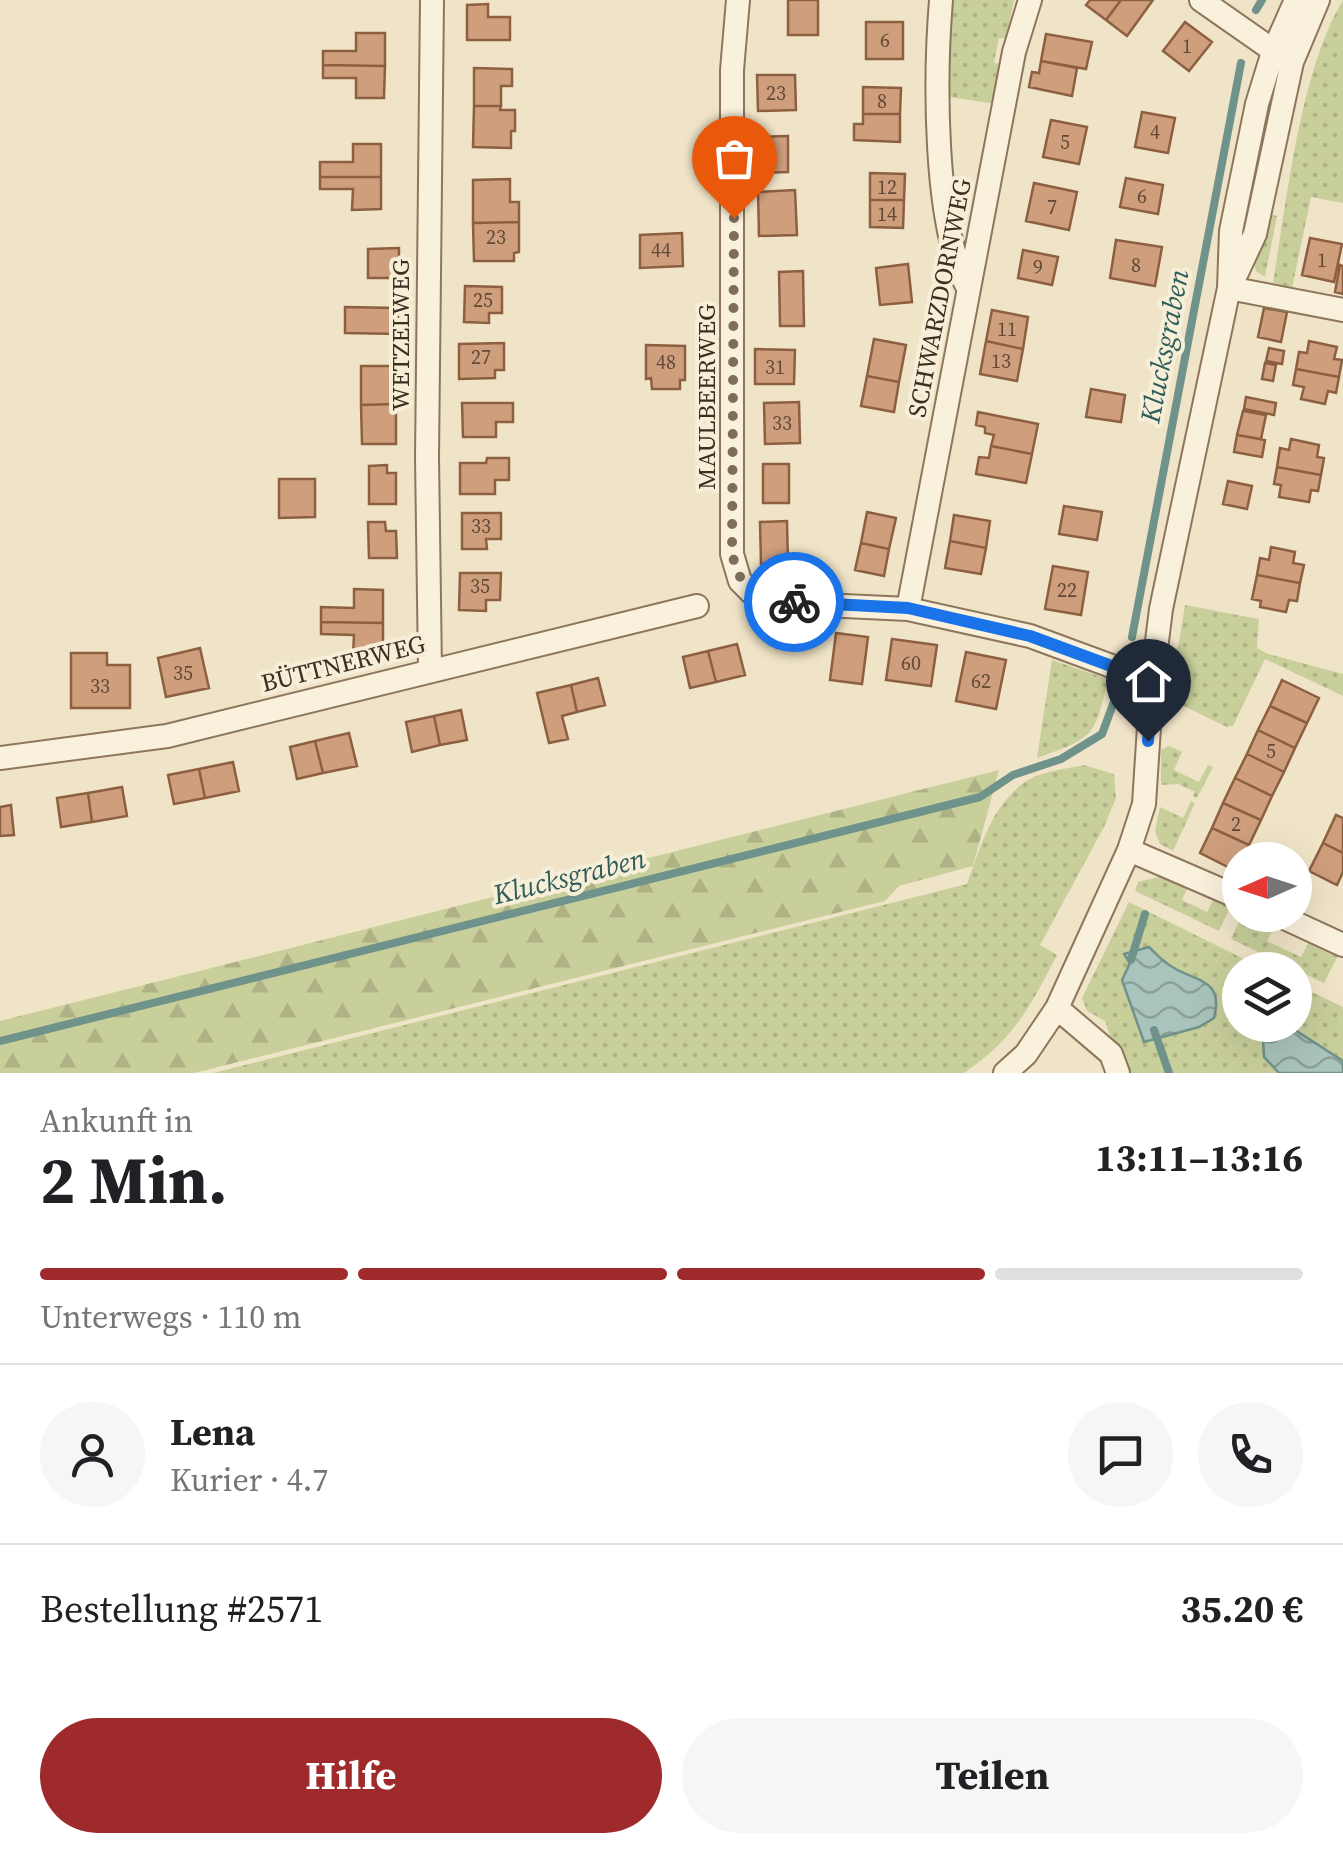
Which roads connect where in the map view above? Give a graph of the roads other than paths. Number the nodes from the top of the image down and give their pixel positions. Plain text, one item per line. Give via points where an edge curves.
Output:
1 (432, 0) edge
2 (738, 0) edge
3 (941, 0) edge
4 (1030, 0) edge
5 (1201, 0) edge
6 (1296, 0) edge
7 (1318, 0) edge
8 (1282, 57) junction
9 (968, 288) junction
10 (1229, 288) junction
11 (1343, 310) edge
12 (697, 606) dead end
13 (908, 608) junction
14 (430, 670) junction
15 (1152, 681) junction
16 (0, 758) edge
17 (1129, 850) junction
18 (1222, 890) edge
19 (1312, 931) edge
20 (1343, 945) edge
21 (1057, 1008) junction
22 (1005, 1073) edge
23 (1118, 1073) edge

1 - 14 street, WETZELWEG
2 - 13 street, MAULBEERWEG via 732,70 732,554 740,581 754,595
3 - 9 street via 943,184 955,265
4 - 9 street, SCHWARZDORNWEG
5 - 8 street
6 - 8 street
7 - 8 street
8 - 10 street via 1255,234
9 - 13 street, SCHWARZDORNWEG
10 - 11 street
10 - 15 street via 1161,609
12 - 14 street, BÜTTNERWEG
13 - 15 street via 1030,636
14 - 16 street, BÜTTNERWEG via 167,736
15 - 17 street via 1144,804
17 - 18 street
17 - 21 street
19 - 20 street
21 - 22 street
21 - 23 street via 1111,1054

